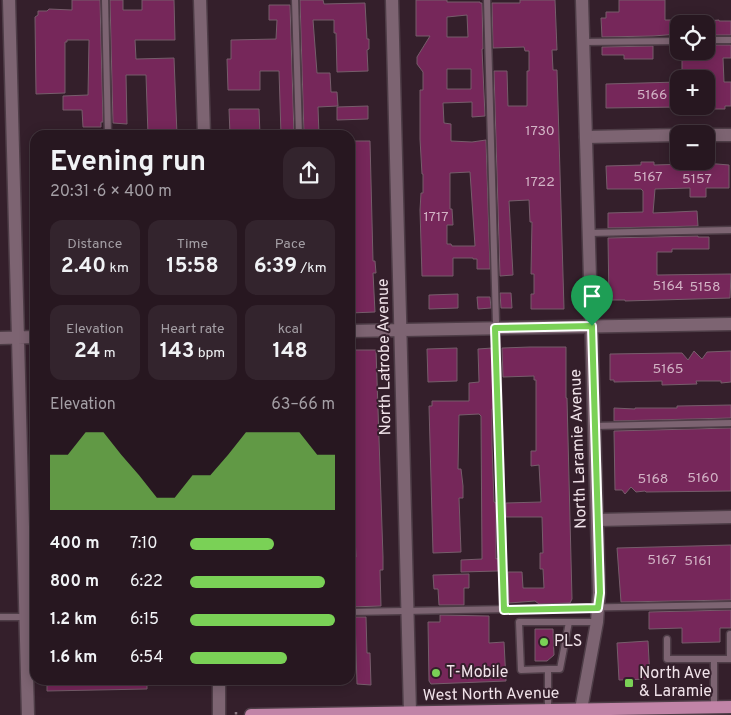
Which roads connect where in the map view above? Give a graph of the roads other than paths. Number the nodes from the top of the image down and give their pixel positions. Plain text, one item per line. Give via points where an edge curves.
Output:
1 (9, 0) edge
2 (105, 0) edge
3 (200, 0) edge
4 (295, 0) edge
5 (392, 0) edge
6 (486, 0) edge
7 (582, 0) edge
8 (715, 40) edge
9 (731, 40) edge
10 (670, 41) edge
11 (583, 42) junction
12 (108, 130) edge
13 (204, 130) edge
14 (299, 130) edge
15 (715, 135) edge
16 (731, 135) edge
17 (670, 136) edge
18 (586, 137) junction
19 (731, 230) edge
20 (588, 233) junction
21 (731, 324) edge
22 (592, 326) junction
23 (495, 328) junction
24 (401, 330) junction
25 (355, 331) edge
26 (18, 337) junction
27 (30, 337) edge
28 (0, 338) edge
29 (731, 424) edge
30 (594, 426) junction
31 (731, 517) edge
32 (597, 520) junction
33 (731, 605) edge
34 (598, 608) junction
35 (504, 610) junction
36 (408, 611) junction
37 (355, 612) edge
38 (0, 617) edge
39 (30, 617) edge
40 (569, 622) junction
41 (597, 622) junction
42 (730, 634) edge
43 (667, 639) dead end
44 (714, 659) junction
45 (548, 669) junction
46 (219, 685) edge
47 (714, 707) junction
48 (731, 707) edge
49 (548, 710) junction
50 (410, 712) junction
51 (581, 712) edge
52 (621, 712) edge
53 (647, 712) edge
54 (362, 714) edge
55 (28, 715) edge
56 (219, 715) edge
57 (251, 715) edge

1 - 26 street
2 - 12 lane
3 - 13 street
4 - 14 lane
5 - 24 street, North Latrobe Avenue
6 - 23 lane
7 - 11 street, North Laramie Avenue
8 - 9 lane
10 - 11 lane
11 - 18 street, North Laramie Avenue
15 - 16 street
17 - 18 street
18 - 20 street, North Laramie Avenue
19 - 20 lane
20 - 22 street, North Laramie Avenue
21 - 22 street
22 - 23 street
22 - 30 street, North Laramie Avenue
23 - 24 street
23 - 35 lane
24 - 25 street
24 - 36 street, North Latrobe Avenue
26 - 27 street
26 - 28 street
26 - 39 street
29 - 30 lane
30 - 32 street, North Laramie Avenue
31 - 32 street
32 - 34 street, North Laramie Avenue
33 - 34 lane
34 - 35 lane
34 - 41 street, North Laramie Avenue
35 - 36 lane
36 - 37 lane
36 - 50 street, North Latrobe Avenue
38 - 39 lane
39 - 55 street
40 - 41 lane
40 - 45 lane via 560,669
40 - 45 lane via 519,622 521,670
41 - 51 street, North Laramie Avenue
42 - 44 lane via 730,659
43 - 44 lane via 667,659
44 - 47 lane
45 - 49 lane
46 - 56 street
47 - 48 main road, West North Avenue
47 - 53 main road, West North Avenue
49 - 50 main road, West North Avenue
49 - 51 main road, West North Avenue
50 - 54 main road, West North Avenue
51 - 52 main road, West North Avenue
52 - 53 main road, West North Avenue
54 - 57 main road, West North Avenue

